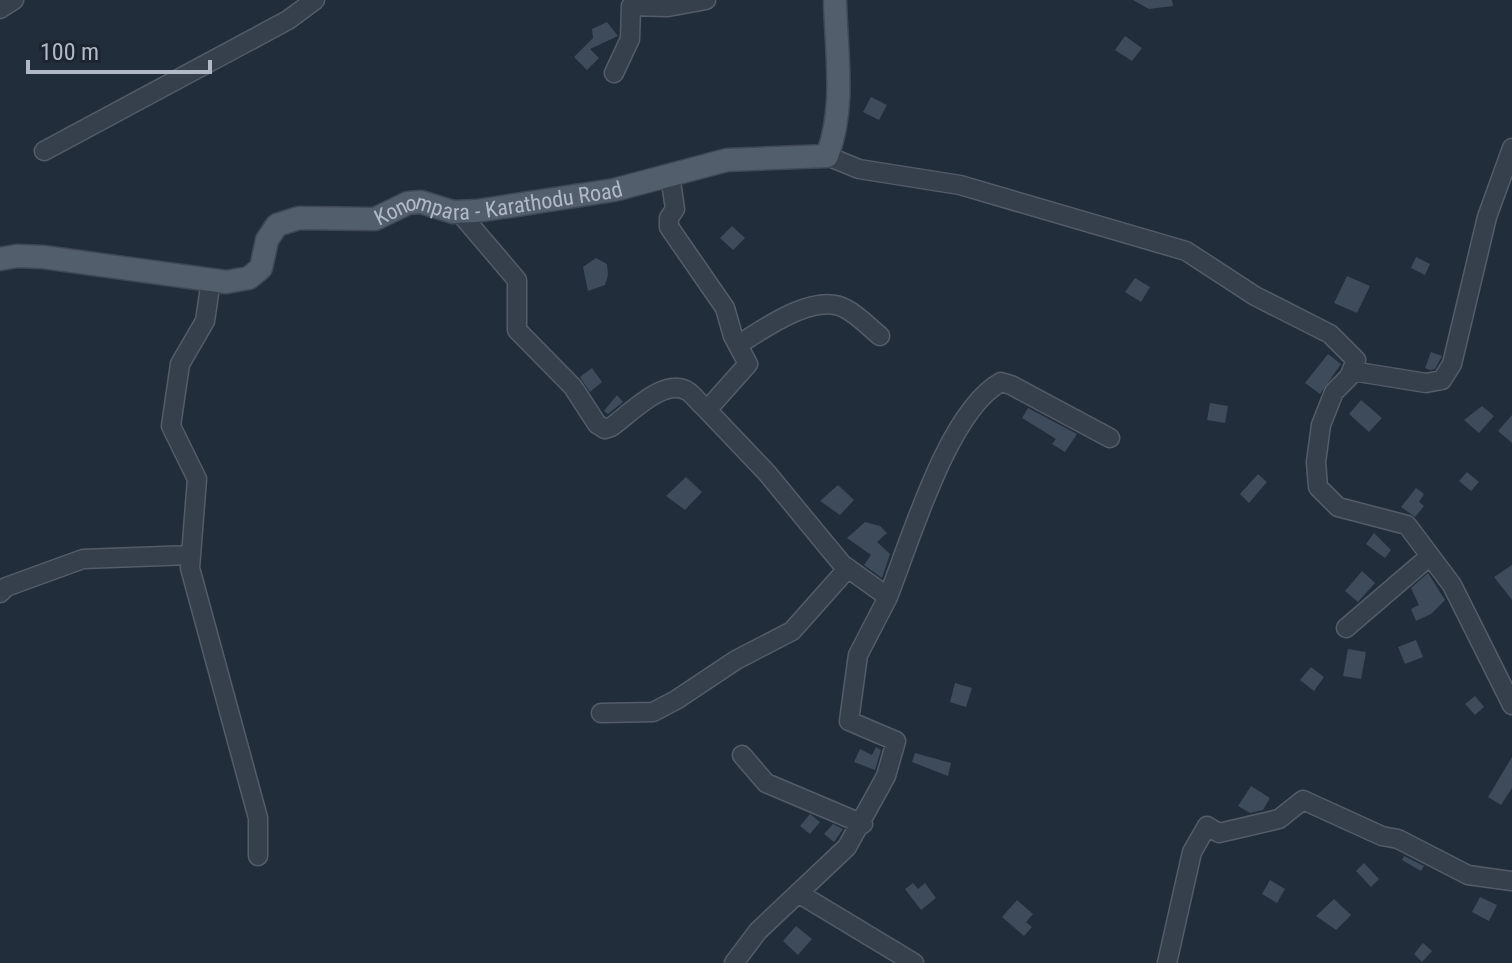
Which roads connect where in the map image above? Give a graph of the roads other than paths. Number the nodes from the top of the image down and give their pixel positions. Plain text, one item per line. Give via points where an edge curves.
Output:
1 (315, 0) edge
2 (706, 0) edge
3 (835, 0) edge
4 (632, 3) edge
5 (614, 73) dead end
6 (1512, 148) edge
7 (44, 151) dead end
8 (827, 156) junction
9 (670, 175) junction
10 (459, 212) junction
11 (0, 259) edge
12 (211, 280) junction
13 (880, 336) dead end
14 (738, 345) junction
15 (1352, 371) junction
16 (707, 410) junction
17 (1110, 438) dead end
18 (191, 555) junction
19 (1430, 556) junction
20 (848, 568) junction
21 (0, 593) edge
22 (888, 597) junction
23 (1346, 628) dead end
24 (1512, 705) edge
25 (601, 713) dead end
26 (742, 755) dead end
27 (863, 824) junction
28 (258, 856) dead end
29 (1512, 881) edge
30 (798, 893) junction
31 (734, 963) edge
32 (914, 963) edge
33 (1167, 963) edge

1 - 7 street via 288,20
2 - 4 street via 668,7
3 - 8 main road via 838,96
4 - 5 street via 630,39
6 - 15 street via 1487,217 1452,364 1442,380 1426,383
8 - 9 main road, Konompara - Karathodu Road via 727,160
8 - 15 street via 859,169 960,185 1186,251 1255,296 1330,334 1356,360
9 - 10 main road, Konompara - Karathodu Road via 614,190
9 - 14 street via 675,209 669,227 725,308
10 - 12 main road, Konompara - Karathodu Road via 421,202 375,219 299,218 277,225 267,240 261,268 249,278
10 - 16 street via 517,280 517,330 573,387 597,424 611,427 671,389 688,392
11 - 12 main road, Konompara - Karathodu Road via 43,257
12 - 18 street via 205,321 180,364 171,426 197,479
13 - 14 street via 845,307 828,305 785,315
14 - 16 street via 748,364
15 - 19 street via 1334,392 1321,425 1318,487 1338,507 1407,525
16 - 20 street
17 - 22 street via 1011,385 1001,382 984,391 939,467
18 - 21 street via 83,559
18 - 28 street via 202,622 258,818
19 - 23 street
19 - 24 street via 1452,585
20 - 22 street
20 - 25 street via 792,631 676,700 653,712
22 - 27 street via 858,655 851,696 849,721 896,741
26 - 27 street via 766,783
27 - 30 street via 837,859
29 - 33 street via 1468,875 1303,800 1279,819 1219,833 1207,826 1192,852
30 - 31 street
30 - 32 street

